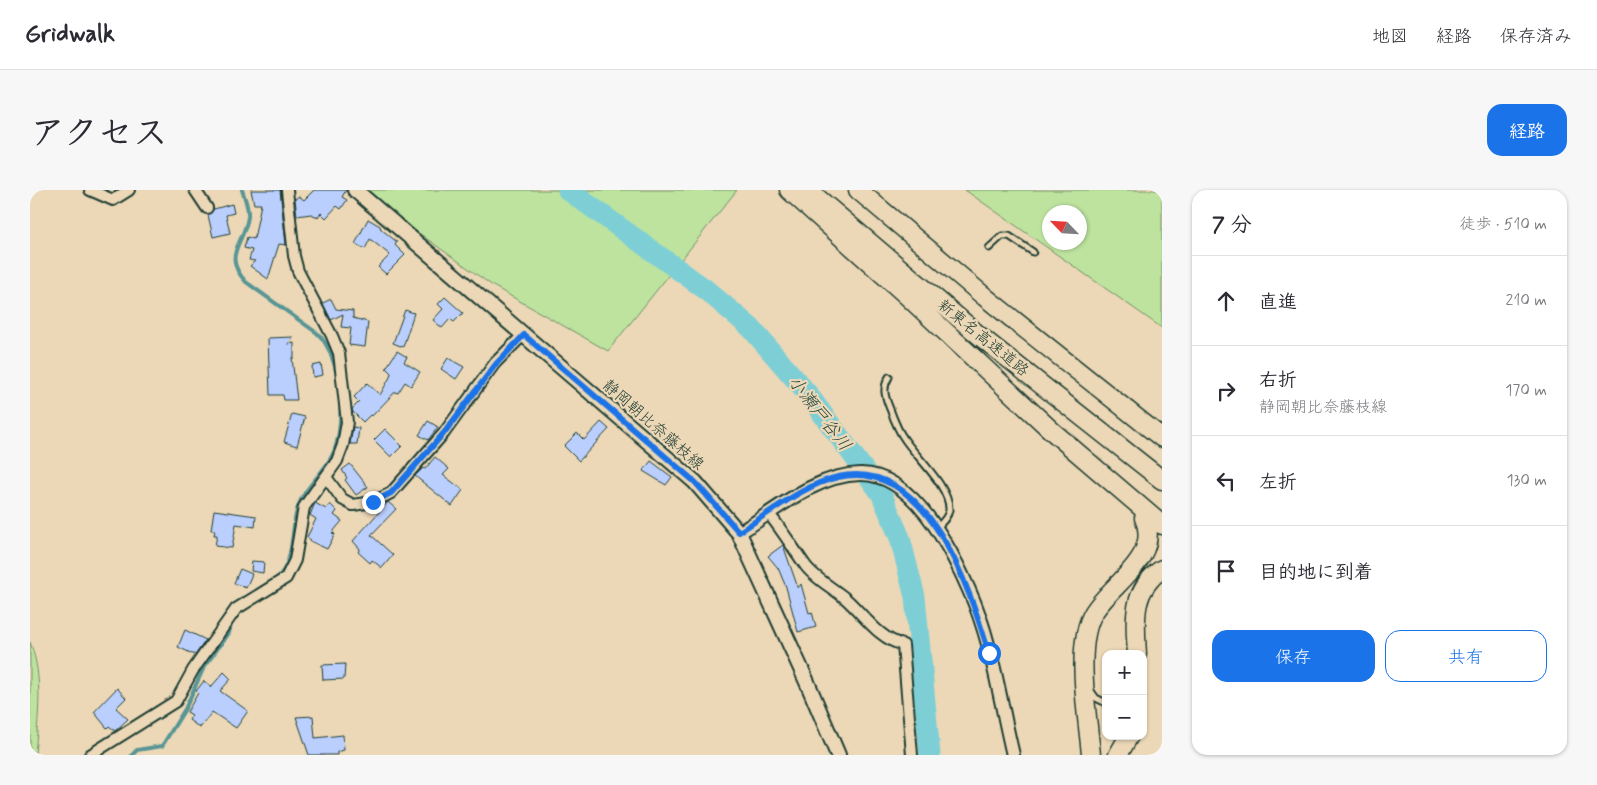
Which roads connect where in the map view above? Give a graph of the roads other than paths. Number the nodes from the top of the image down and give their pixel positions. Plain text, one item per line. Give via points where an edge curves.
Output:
1 (90, 190) edge
2 (129, 190) edge
3 (195, 190) edge
4 (288, 190) edge
5 (354, 190) edge
6 (789, 190) edge
7 (808, 190) edge
8 (858, 190) edge
9 (207, 208) dead end
10 (989, 248) dead end
11 (1032, 252) dead end
12 (524, 335) junction
13 (890, 377) dead end
14 (1162, 438) edge
15 (1098, 471) junction
16 (326, 477) junction
17 (1162, 480) edge
18 (769, 514) junction
19 (1162, 525) edge
20 (936, 528) junction
21 (739, 532) junction
22 (1162, 570) edge
23 (1136, 650) edge
24 (1085, 684) junction
25 (1102, 701) edge
26 (1127, 740) edge
27 (90, 755) edge
28 (838, 755) edge
29 (912, 755) edge
30 (1013, 755) edge
31 (1091, 755) edge
32 (1118, 755) edge

1 - 2 street via 113,200
3 - 9 street
4 - 16 street via 298,272 332,336 342,370 347,422 337,461
5 - 12 main road, 静岡朝比奈藤枝線
6 - 15 highway
7 - 17 highway, 新東名高速道路 via 982,337
8 - 14 highway, 新東名高速道路 via 985,297
10 - 11 lane via 1002,236 1009,236
12 - 16 street via 496,364 444,433 391,493 373,502 353,505 342,499
12 - 21 main road, 静岡朝比奈藤枝線 via 695,482
13 - 20 lane via 884,392 894,420 914,452 939,481 948,499 949,512
15 - 19 highway
15 - 24 highway via 1118,495 1148,521 1158,543 1152,560 1109,595 1091,617 1084,642
16 - 27 street via 304,507 295,560 286,578 236,609 193,670 176,701
18 - 20 street via 818,483 846,476 876,476 901,489 920,506
18 - 21 street
18 - 29 street via 806,566 872,626 894,643 902,645
20 - 30 street via 970,591 989,653
21 - 28 main road, 静岡朝比奈藤枝線
22 - 23 highway via 1151,577 1138,598
24 - 25 lane
24 - 31 highway
26 - 32 highway

